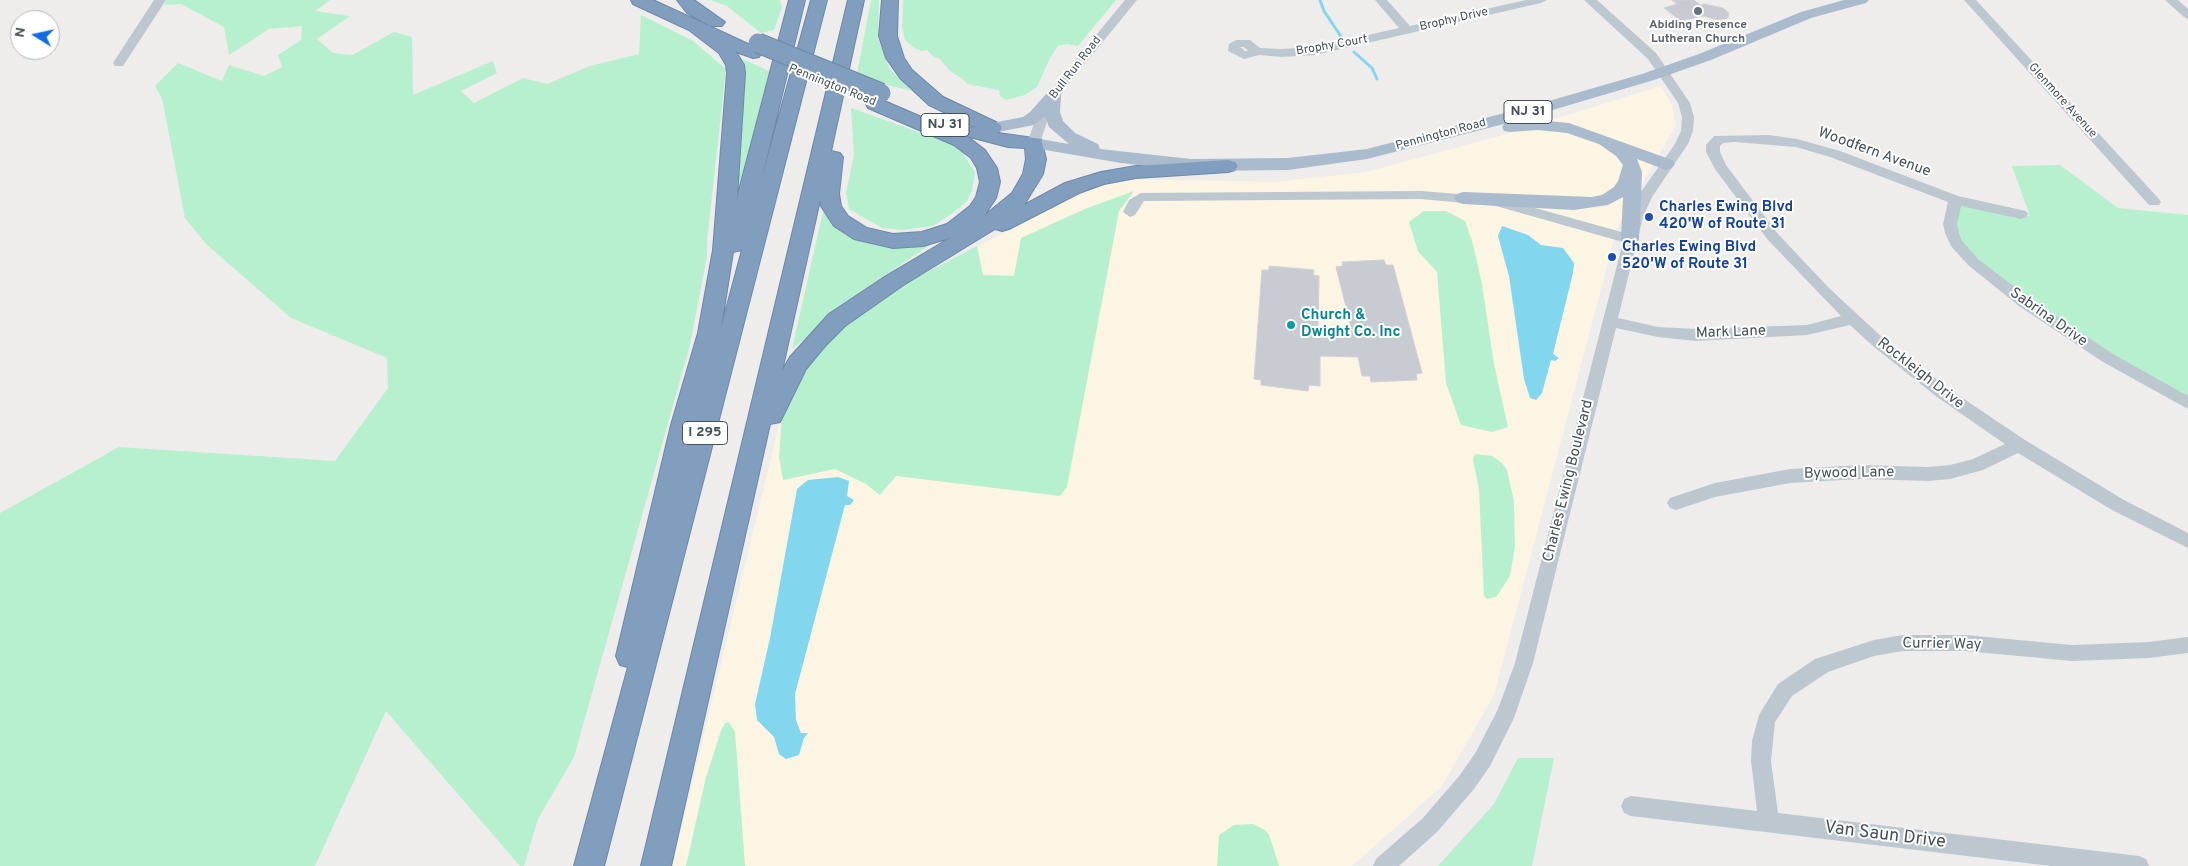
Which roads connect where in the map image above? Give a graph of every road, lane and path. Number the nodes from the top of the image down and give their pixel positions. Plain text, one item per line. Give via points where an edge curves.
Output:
1 (160, 0) edge
2 (641, 0) edge
3 (685, 0) edge
4 (797, 0) edge
5 (819, 0) edge
6 (890, 0) edge
7 (1131, 0) edge
8 (1381, 0) edge
9 (1541, 0) edge
10 (1590, 0) edge
11 (1861, 0) edge
12 (1970, 0) edge
13 (2171, 0) edge
14 (853, 10) edge
15 (2188, 15) edge
16 (696, 27) junction
17 (1408, 31) junction
18 (735, 33) junction
19 (755, 48) junction
20 (1255, 51) dead end
21 (119, 63) dead end
22 (1665, 72) junction
23 (1054, 96) junction
24 (878, 99) junction
25 (1012, 136) junction
26 (1609, 143) junction
27 (1714, 143) joint
28 (1389, 149) junction
29 (1121, 158) junction
30 (1666, 164) junction
31 (1228, 166) junction
32 (1463, 198) junction
33 (1954, 200) junction
34 (2154, 202) dead end
35 (1130, 212) dead end
36 (2021, 214) dead end
37 (1630, 239) junction
38 (913, 268) junction
39 (1852, 319) junction
40 (1609, 321) junction
41 (709, 334) junction
42 (2188, 403) edge
43 (2019, 445) junction
44 (746, 478) junction
45 (1676, 503) dead end
46 (2188, 541) edge
47 (2188, 645) edge
48 (1632, 806) dead end
49 (1769, 822) junction
50 (588, 866) edge
51 (656, 866) edge
52 (1384, 866) edge
53 (2139, 866) edge

1 - 21 street
2 - 16 highway, Pennington Road / NJ 31
2 - 18 highway, Pennington Road / NJ 31
3 - 18 highway via 693,10
4 - 41 highway
5 - 50 highway, I 295
6 - 25 highway via 888,36 895,58 906,74 936,100
7 - 23 street, Bull Run Road
8 - 17 street, Brophy Drive
9 - 17 street, Brophy Drive
10 - 22 street via 1652,56
11 - 22 main road, Pennington Road / NJ 31 via 1806,15
12 - 34 street, Glenmore Avenue
13 - 15 street
14 - 24 highway via 830,182 829,198 834,213 861,234 898,241 943,234 973,216 983,204 990,185 981,157 961,141
14 - 44 highway
16 - 19 highway, Pennington Road / NJ 31
16 - 41 highway via 726,50 736,73 724,241
17 - 20 street, Brophy Court via 1315,51
18 - 19 highway, Pennington Road / NJ 31
19 - 24 highway, Pennington Road / NJ 31
22 - 28 main road, Pennington Road / NJ 31
22 - 30 street, Charles Ewing Boulevard via 1684,103 1688,122 1684,140
23 - 25 main road
23 - 25 street, Bull Run Road via 1039,124
23 - 29 main road via 1052,117 1063,132 1078,143
24 - 25 highway, Pennington Road / NJ 31
24 - 25 highway, Pennington Road / NJ 31 via 962,130
25 - 29 main road, Pennington Road / NJ 31
25 - 38 highway via 1036,161 1028,185 1012,205 993,219
26 - 28 main road via 1562,127 1526,125
26 - 30 main road
26 - 32 main road via 1627,162 1628,177 1620,192 1604,200 1574,204
26 - 37 main road via 1628,158 1633,170
27 - 33 street, Woodfern Avenue via 1723,139 1748,138 1797,143 1835,154
27 - 39 street, Rockleigh Drive via 1713,152 1720,166 1766,229
28 - 31 main road, Pennington Road / NJ 31 via 1308,162
29 - 31 main road, Pennington Road / NJ 31
30 - 37 street, Charles Ewing Boulevard via 1639,206
31 - 38 highway via 1136,172 1091,181
32 - 35 street via 1421,195 1141,197 1134,202
32 - 37 street via 1506,204
33 - 36 street, Woodfern Avenue
33 - 42 street, Sabrina Drive via 1950,224 1952,233 1973,262 2058,326
37 - 40 street, Charles Ewing Boulevard
38 - 44 highway via 851,309 806,352 783,389
39 - 40 street, Mark Lane via 1807,330 1696,335 1658,332
39 - 43 street, Rockleigh Drive via 1943,393
40 - 52 street, Charles Ewing Boulevard via 1524,664 1507,712 1467,782 1430,825
41 - 50 highway via 683,425 646,581
43 - 45 street, Bywood Lane via 1977,465 1950,472 1790,476 1715,490
43 - 46 street, Rockleigh Drive
44 - 51 highway
47 - 49 street, Currier Way via 2072,653 1965,643 1903,643 1856,653 1822,665 1785,690 1766,721 1761,761
48 - 49 street, Van Saun Drive
49 - 53 street, Van Saun Drive

